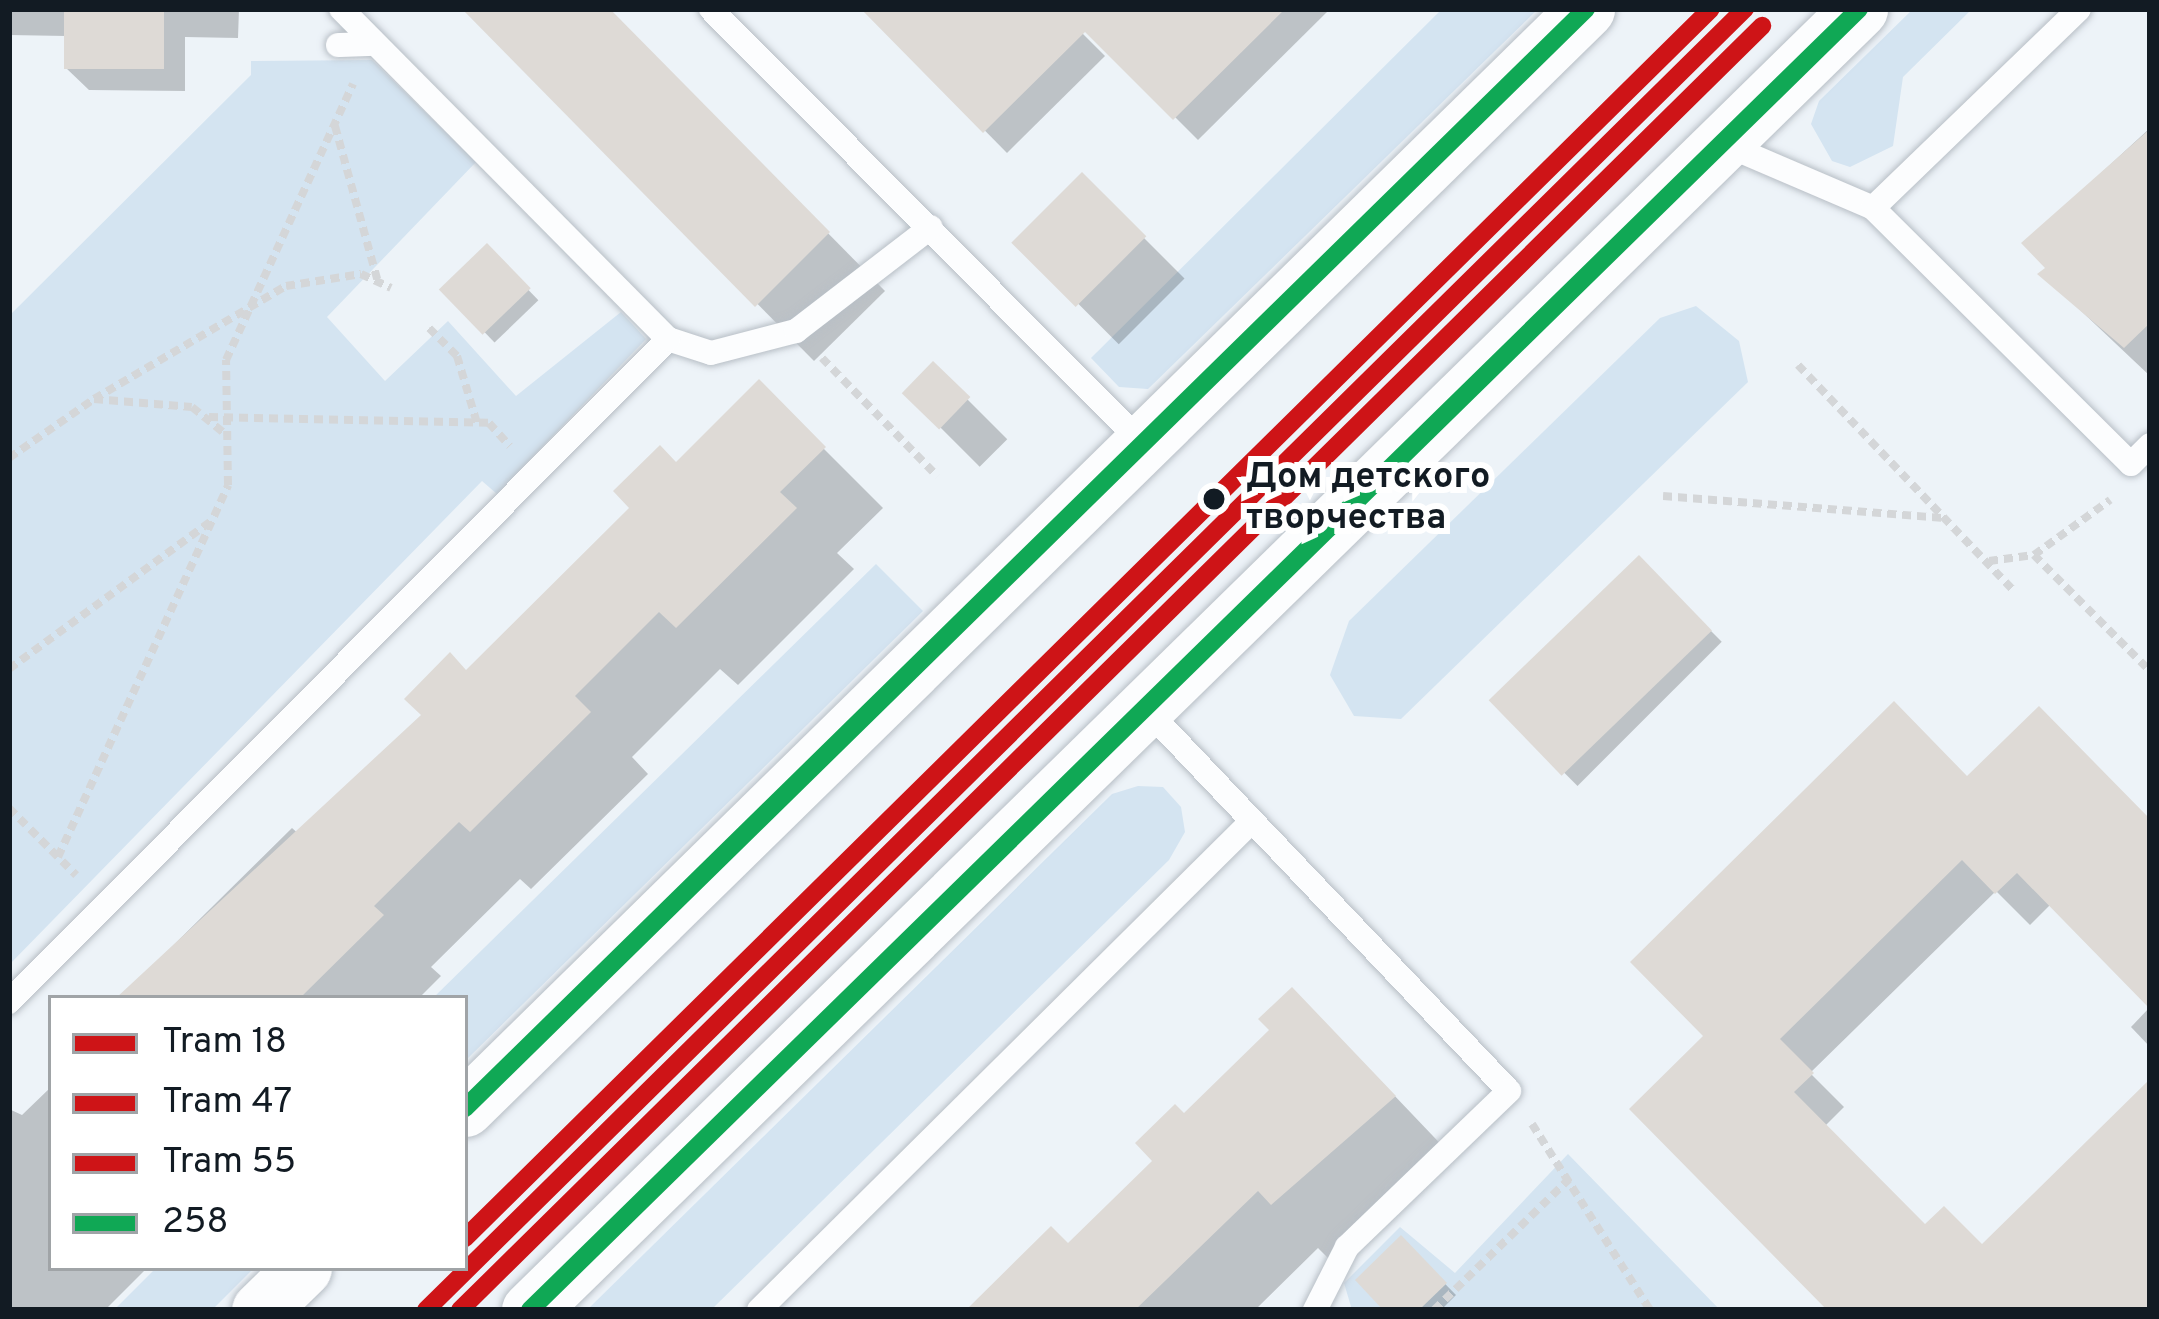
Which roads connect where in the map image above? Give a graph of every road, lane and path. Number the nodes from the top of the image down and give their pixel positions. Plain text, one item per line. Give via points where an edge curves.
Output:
1 (341, 9) edge
2 (711, 9) edge
3 (1586, 9) edge
4 (1859, 9) edge
5 (2079, 9) edge
6 (370, 44) junction
7 (338, 45) dead end
8 (337, 121) junction
9 (1721, 143) junction
10 (1873, 208) junction
11 (932, 227) junction
12 (377, 280) junction
13 (391, 289) dead end
14 (247, 308) junction
15 (429, 328) dead end
16 (796, 331) junction
17 (668, 339) junction
18 (1798, 364) dead end
19 (94, 399) junction
20 (228, 415) junction
21 (209, 417) junction
22 (477, 423) junction
23 (225, 434) junction
24 (1140, 441) junction
25 (2150, 445) edge
26 (9, 458) edge
27 (2131, 464) junction
28 (535, 472) junction
29 (937, 476) dead end
30 (2150, 484) edge
31 (1663, 496) dead end
32 (1946, 518) junction
33 (211, 521) junction
34 (2034, 555) junction
35 (1987, 562) junction
36 (2015, 592) dead end
37 (12, 669) edge
38 (2150, 671) edge
39 (1145, 709) junction
40 (9, 808) edge
41 (1252, 821) junction
42 (58, 857) junction
43 (87, 885) dead end
44 (9, 1002) edge
45 (1509, 1091) junction
46 (468, 1105) edge
47 (1569, 1179) junction
48 (300, 1271) edge
49 (260, 1310) edge
50 (530, 1310) edge
51 (759, 1310) edge
52 (1315, 1310) edge
53 (1434, 1310) edge
54 (1650, 1310) edge

1 - 6 lane
2 - 11 lane
3 - 24 street
4 - 9 street
5 - 10 lane
6 - 7 lane
6 - 8 path
6 - 17 lane
8 - 12 path
8 - 14 path
9 - 10 lane
9 - 39 street
10 - 27 lane
11 - 16 lane
11 - 24 lane
12 - 13 path
12 - 14 path via 304,280
14 - 19 path
14 - 20 path via 226,359
15 - 22 path via 457,356
16 - 17 lane via 711,353
16 - 29 path
17 - 28 lane
18 - 32 path
19 - 21 path via 143,398
19 - 26 path
20 - 21 path
20 - 22 path
20 - 23 path
21 - 23 path
22 - 28 path
23 - 33 path via 228,485
24 - 46 street
25 - 27 lane
27 - 30 lane
27 - 34 path via 2117,494
28 - 44 lane
31 - 32 path
32 - 35 path
33 - 37 path
33 - 42 path
34 - 35 path
34 - 38 path
35 - 36 path
39 - 41 lane
39 - 50 street
40 - 42 path
41 - 45 lane
41 - 51 lane
42 - 43 path
45 - 47 path
45 - 52 lane via 1347,1247
47 - 53 path
47 - 54 path
48 - 49 street

